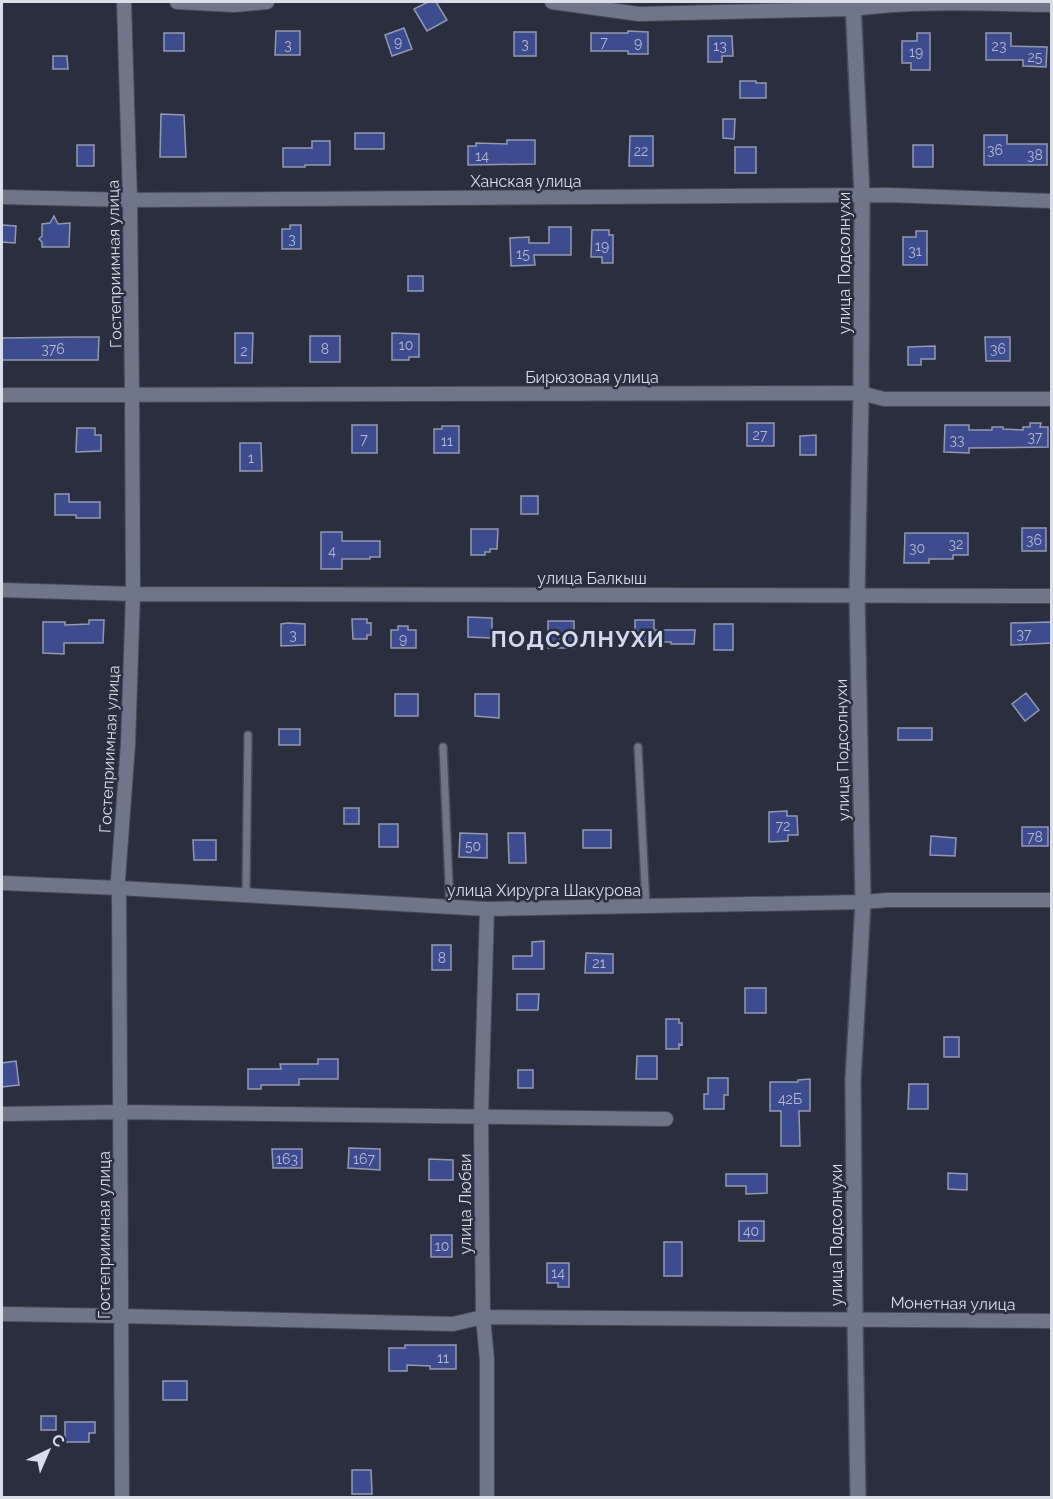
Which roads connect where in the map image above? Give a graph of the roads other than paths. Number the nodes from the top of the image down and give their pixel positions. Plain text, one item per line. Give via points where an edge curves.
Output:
1 (124, 2) edge
2 (177, 2) edge
3 (267, 2) edge
4 (552, 2) edge
5 (852, 5) edge
6 (1052, 5) edge
7 (862, 196) junction
8 (2, 197) edge
9 (130, 200) junction
10 (1052, 201) edge
11 (861, 393) junction
12 (2, 395) edge
13 (132, 396) junction
14 (1052, 399) edge
15 (2, 590) edge
16 (133, 594) junction
17 (857, 596) junction
18 (1052, 596) edge
19 (248, 735) dead end
20 (443, 747) dead end
21 (639, 747) dead end
22 (2, 883) edge
23 (119, 888) junction
24 (246, 895) junction
25 (1052, 900) edge
26 (862, 902) junction
27 (646, 906) junction
28 (450, 907) junction
29 (487, 909) junction
30 (120, 1112) junction
31 (2, 1114) edge
32 (481, 1116) junction
33 (666, 1119) dead end
34 (2, 1314) edge
35 (121, 1316) junction
36 (483, 1317) junction
37 (855, 1319) junction
38 (1052, 1321) edge
39 (122, 1497) edge
40 (487, 1497) edge
41 (858, 1497) edge

1 - 9 street, Гостеприимная улица
2 - 3 street
4 - 5 street via 639,14
5 - 6 street
5 - 7 street, улица Подсолнухи
7 - 9 street, Ханская улица
7 - 10 street, Ханская улица
7 - 11 street, улица Подсолнухи
8 - 9 street, Ханская улица
9 - 13 street, Гостеприимная улица
11 - 13 street, Бирюзовая улица
11 - 14 street, Бирюзовая улица via 884,399
11 - 17 street, улица Подсолнухи
12 - 13 street, Бирюзовая улица
13 - 16 street, Гостеприимная улица
15 - 16 street, улица Балкыш
16 - 17 street, улица Балкыш
16 - 23 street, Гостеприимная улица
17 - 18 street, улица Балкыш
17 - 26 street, улица Подсолнухи
19 - 24 lane
20 - 28 lane
21 - 27 lane
22 - 23 street, улица Хирурга Шакурова
23 - 24 street, улица Хирурга Шакурова
23 - 30 street, Гостеприимная улица
24 - 28 street, улица Хирурга Шакурова
25 - 26 street, улица Хирурга Шакурова
26 - 27 street, улица Хирурга Шакурова
26 - 37 street, улица Подсолнухи via 853,1080
27 - 29 street, улица Хирурга Шакурова
28 - 29 street, улица Хирурга Шакурова
29 - 32 street, улица Любви
30 - 31 street
30 - 32 street
30 - 35 street, Гостеприимная улица
32 - 33 street
32 - 36 street, улица Любви
34 - 35 street, Монетная улица
35 - 36 street, Монетная улица via 453,1324
35 - 39 street, Гостеприимная улица
36 - 37 street, Монетная улица
36 - 40 street, улица Любви via 487,1360
37 - 38 street, Монетная улица
37 - 41 street, улица Подсолнухи

